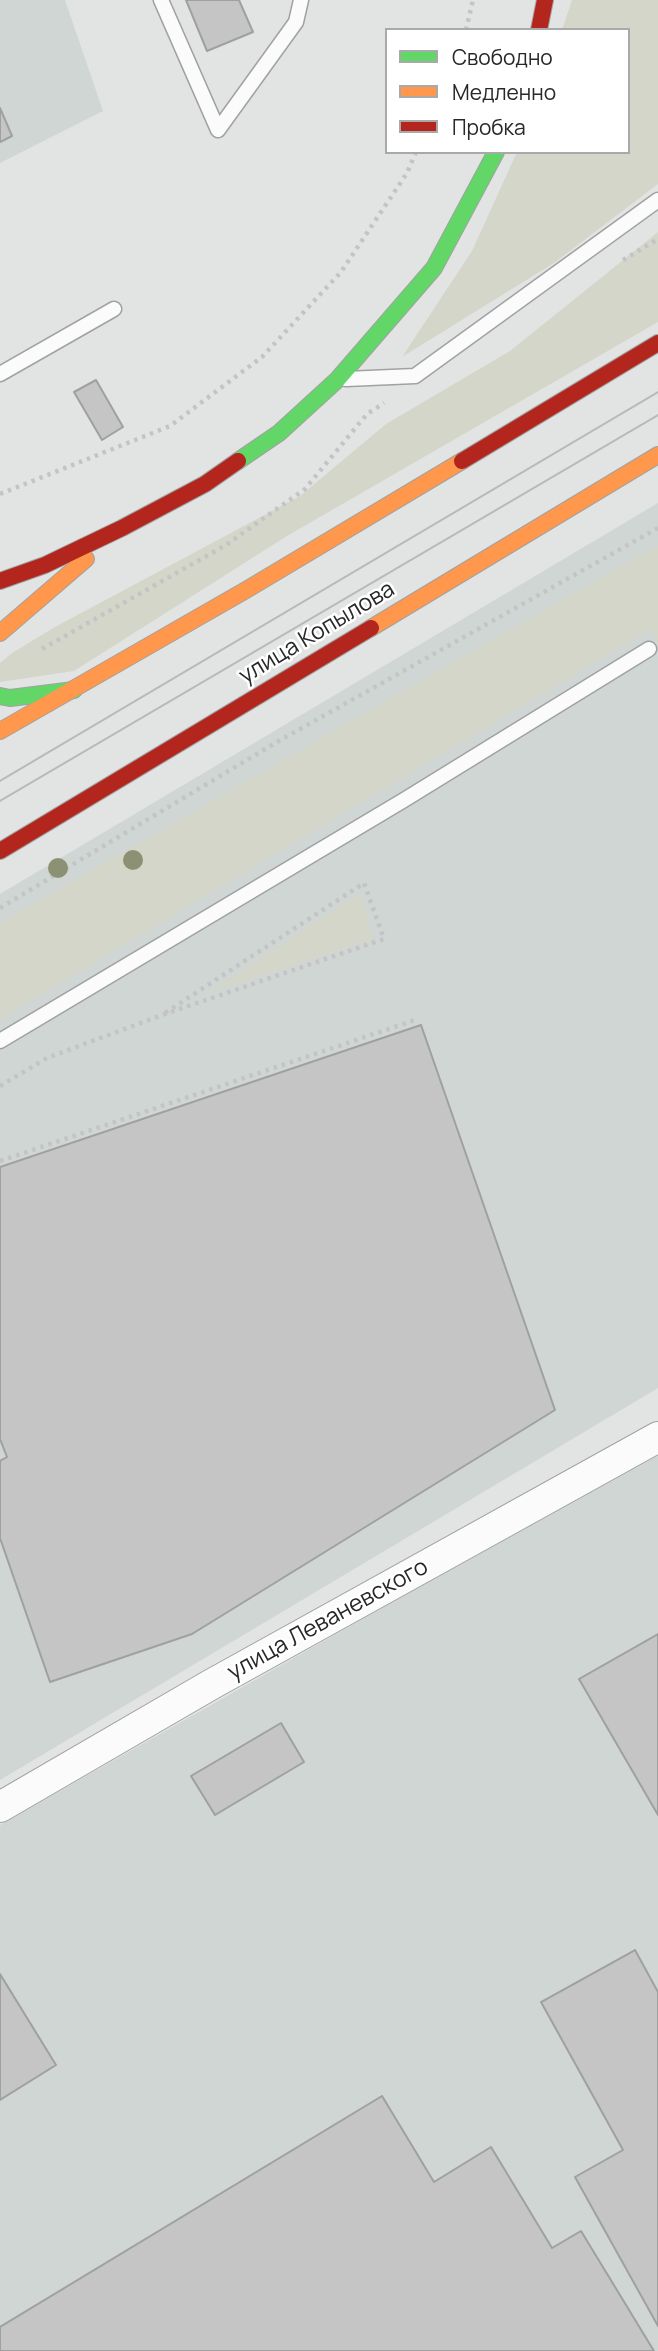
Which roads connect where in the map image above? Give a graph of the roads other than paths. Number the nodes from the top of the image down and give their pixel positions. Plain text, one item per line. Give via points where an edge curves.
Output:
1 (161, 0) edge
2 (301, 0) edge
3 (545, 0) edge
4 (539, 28) edge
5 (495, 154) edge
6 (658, 200) edge
7 (114, 309) dead end
8 (658, 343) edge
9 (0, 374) edge
10 (337, 380) junction
11 (658, 455) edge
12 (122, 528) junction
13 (0, 581) edge
14 (0, 634) edge
15 (649, 649) dead end
16 (74, 690) junction
17 (0, 696) edge
18 (0, 731) edge
19 (0, 851) edge
20 (0, 1041) edge
21 (658, 1437) edge
22 (0, 1807) edge

1 - 2 lane via 218,130 296,22
3 - 4 main road
5 - 10 main road via 434,268
6 - 10 lane via 415,376
7 - 9 lane
8 - 16 main road
10 - 12 main road via 279,433 205,484
11 - 19 main road, улица Копылова
12 - 13 main road
12 - 14 main road
15 - 20 lane
16 - 17 main road
16 - 18 main road
21 - 22 street, улица Леваневского

